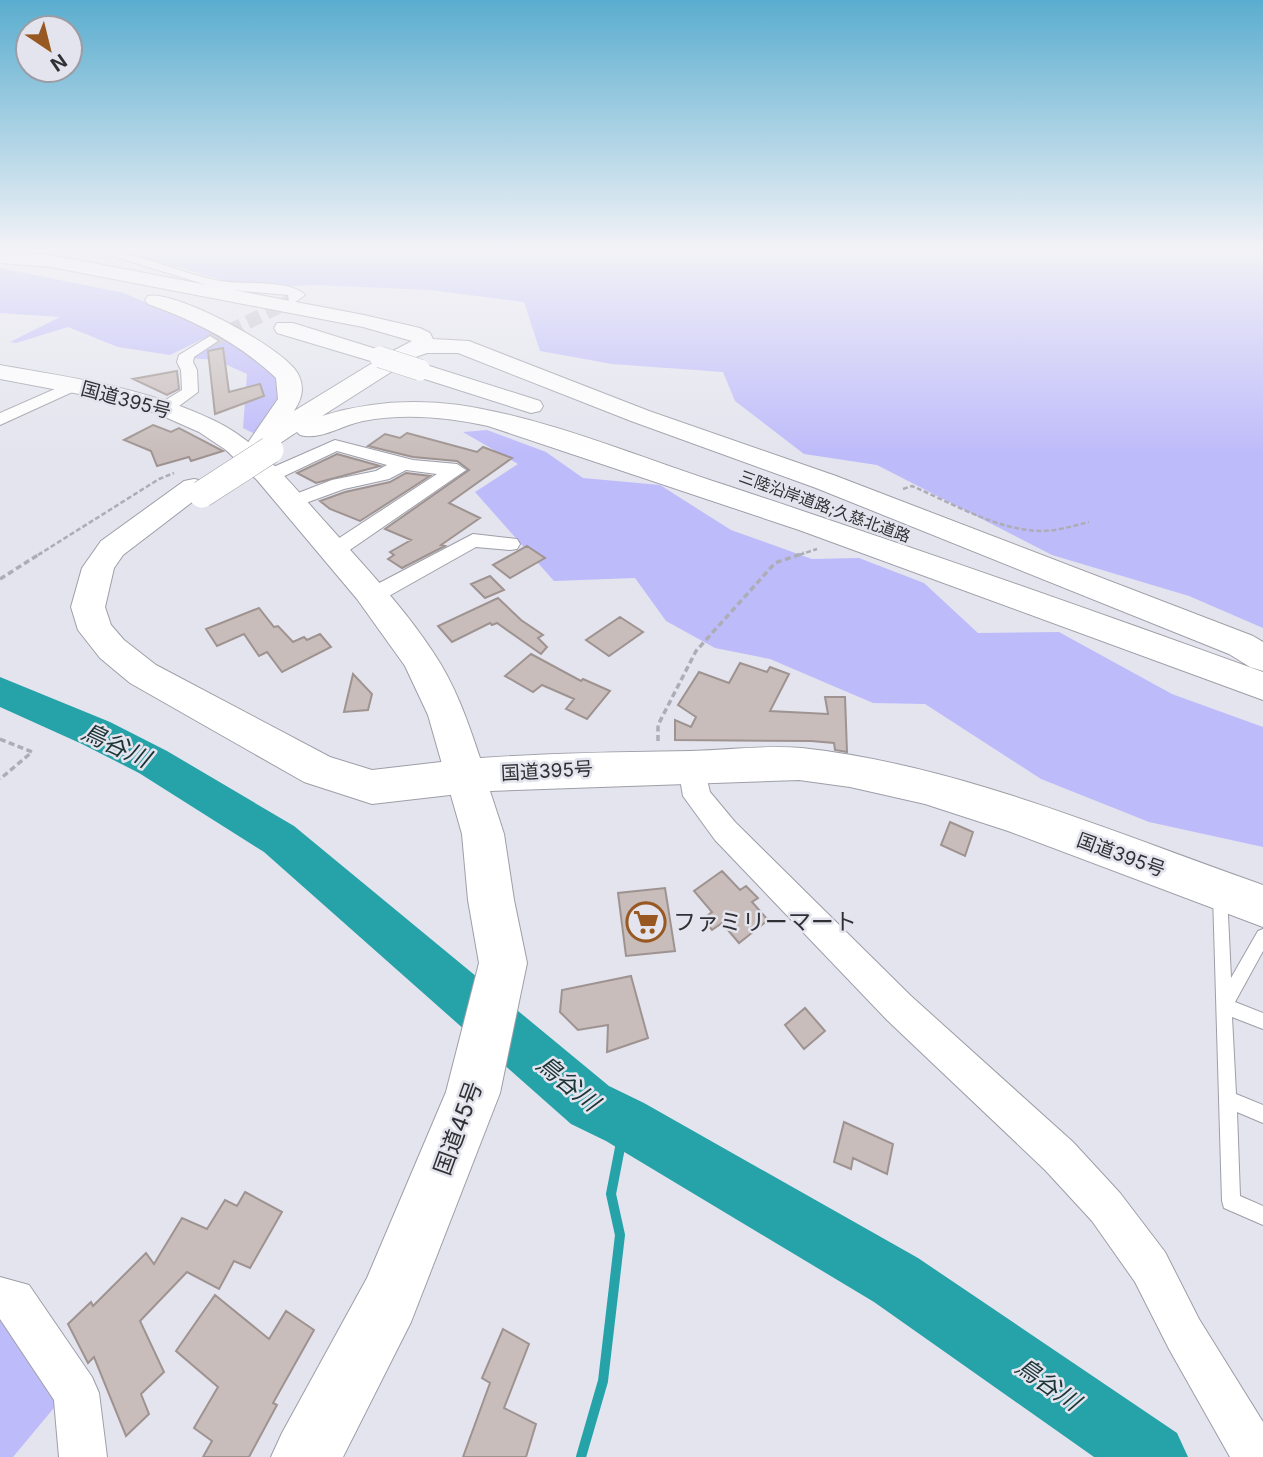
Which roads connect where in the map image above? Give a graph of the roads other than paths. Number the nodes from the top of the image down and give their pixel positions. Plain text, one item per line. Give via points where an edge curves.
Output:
1 (194, 317) edge
2 (250, 317) edge
3 (340, 317) edge
4 (211, 341) tunnel mouth
5 (422, 358) junction
6 (0, 372) edge
7 (73, 386) junction
8 (165, 408) junction
9 (0, 420) edge
10 (266, 457) junction
11 (404, 464) junction
12 (292, 502) junction
13 (510, 544) dead end
14 (334, 551) junction
15 (372, 596) junction
16 (1263, 658) edge
17 (1263, 671) edge
18 (1263, 686) edge
19 (674, 767) junction
20 (467, 776) junction
21 (1220, 891) junction
22 (1263, 906) edge
23 (1263, 936) edge
24 (1224, 1006) junction
25 (1263, 1021) edge
26 (1227, 1100) junction
27 (1263, 1114) edge
28 (1263, 1216) edge
29 (0, 1298) edge
30 (1250, 1448) edge
31 (83, 1457) edge
32 (306, 1457) edge

1 - 10 highway via 256,348 288,376 290,399
2 - 5 highway, 三陸沿岸道路;久慈北道路, bridge via 380,357
3 - 5 highway via 412,333 422,338
4 - 8 street via 187,355 190,392
5 - 10 highway via 416,354
5 - 16 highway via 461,346 1045,567 1241,645
5 - 17 highway, 三陸沿岸道路;久慈北道路 via 1049,587
6 - 7 highway, 国道395号
7 - 8 highway, 国道395号
7 - 9 street
8 - 10 highway, 国道395号
10 - 11 street via 335,445
10 - 12 highway, 国道395号
10 - 18 highway via 319,425 354,415 426,410 486,418 831,531
10 - 20 highway, bridge via 191,484 112,548 98,568 88,607 95,630 143,674 318,770 372,788
11 - 12 street
11 - 14 street via 457,470
12 - 14 highway, 国道395号
13 - 15 street via 473,540
14 - 15 highway, 国道395号
15 - 20 highway, 国道395号 via 421,661 447,715
19 - 20 highway, 国道395号
19 - 21 highway, 国道395号 via 799,764 925,787
19 - 30 street via 725,831 899,1008 1059,1156 1106,1207 1150,1267
20 - 32 highway, 国道45号 via 483,834 503,963 473,1093 389,1300
21 - 22 highway, 国道395号
21 - 24 lane
23 - 24 lane
24 - 25 lane
24 - 26 lane
26 - 27 lane
26 - 28 lane via 1231,1201
29 - 31 street via 14,1300 76,1394

